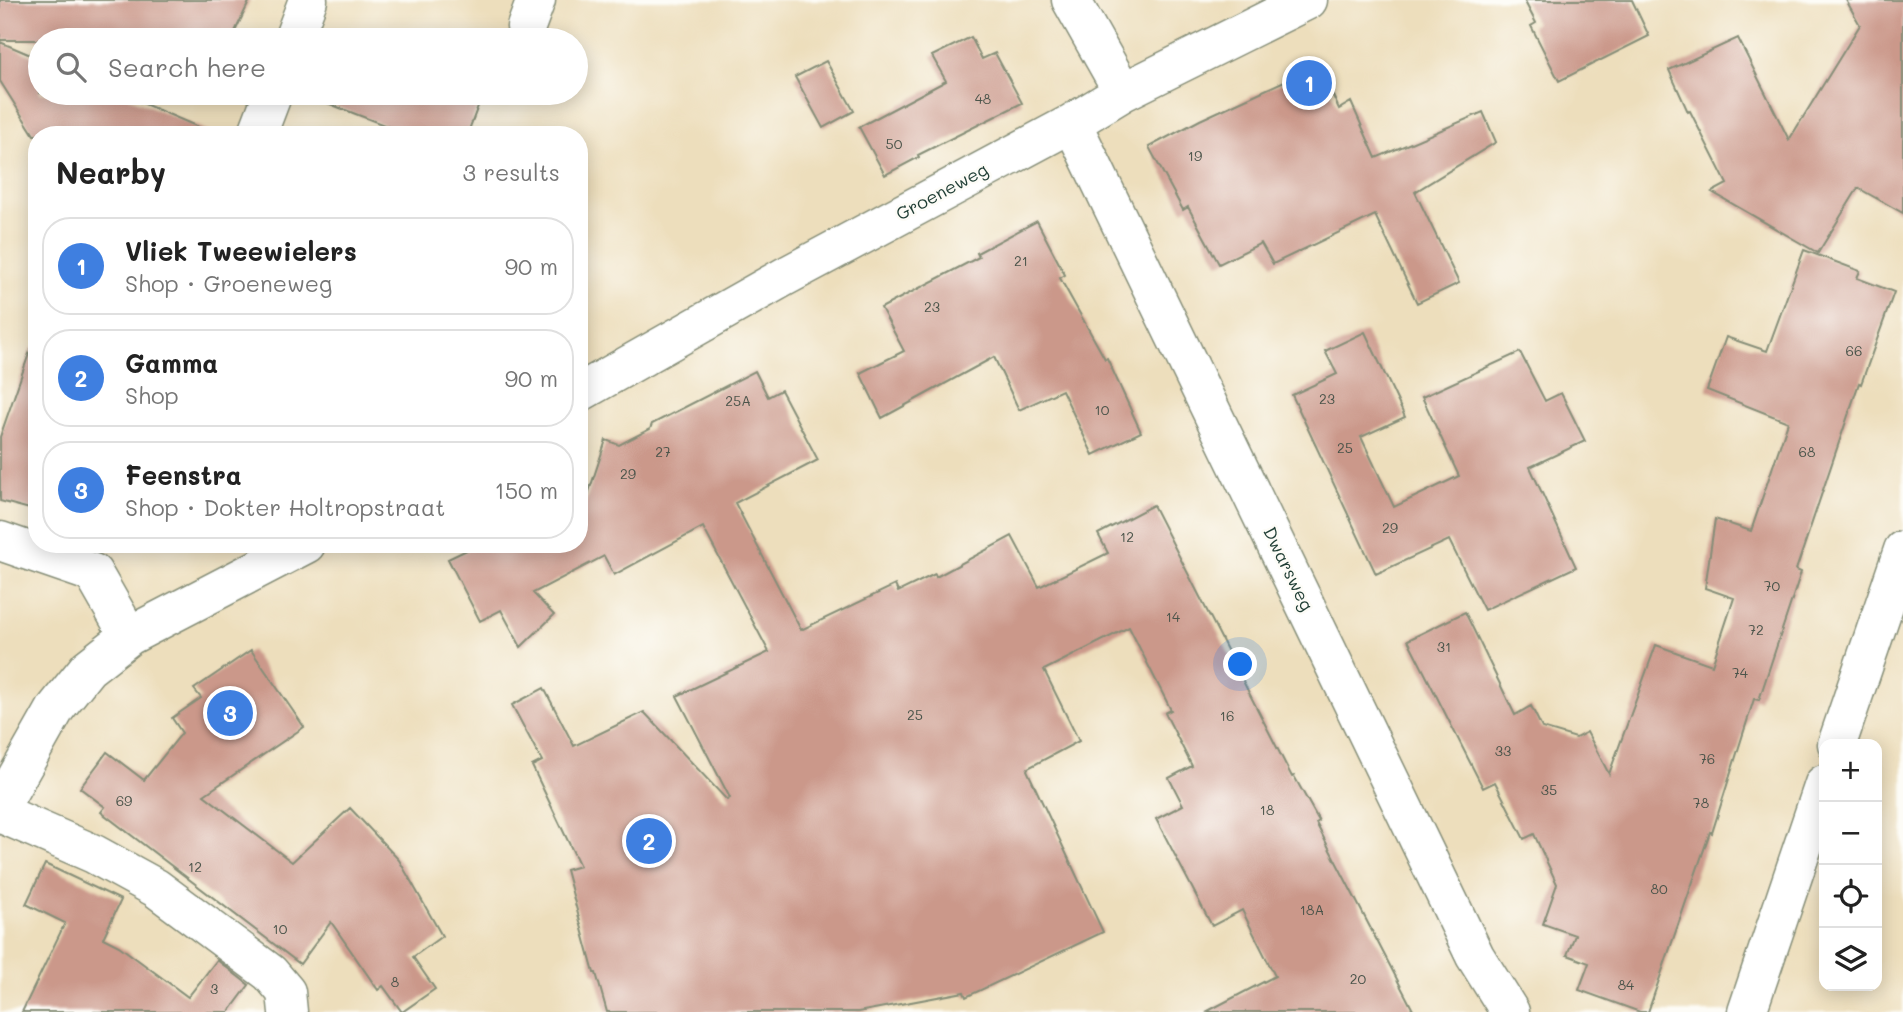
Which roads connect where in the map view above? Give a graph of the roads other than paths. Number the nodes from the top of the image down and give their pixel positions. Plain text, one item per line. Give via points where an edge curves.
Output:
1 (308, 0) edge
2 (1071, 0) edge
3 (1308, 0) edge
4 (298, 28) edge
5 (1122, 92) junction
6 (268, 105) edge
7 (1072, 122) junction
8 (260, 126) edge
9 (588, 388) edge
10 (0, 541) edge
11 (28, 546) edge
12 (1903, 550) edge
13 (70, 553) edge
14 (289, 553) edge
15 (99, 558) edge
16 (129, 636) junction
17 (1840, 739) edge
18 (1819, 798) edge
19 (0, 807) edge
20 (0, 813) edge
21 (288, 1012) edge
22 (1510, 1012) edge
23 (1747, 1012) edge

1 - 4 street
2 - 5 street
3 - 5 street, Groeneweg
5 - 7 street, Groeneweg
6 - 8 street
7 - 9 street, Groeneweg
7 - 22 street, Dwarsweg via 1469,943
10 - 11 street
12 - 17 street
13 - 15 street
14 - 16 street
15 - 16 street
16 - 19 street via 88,668 56,708
18 - 23 street
20 - 21 street via 94,854 156,888 270,973 286,992

